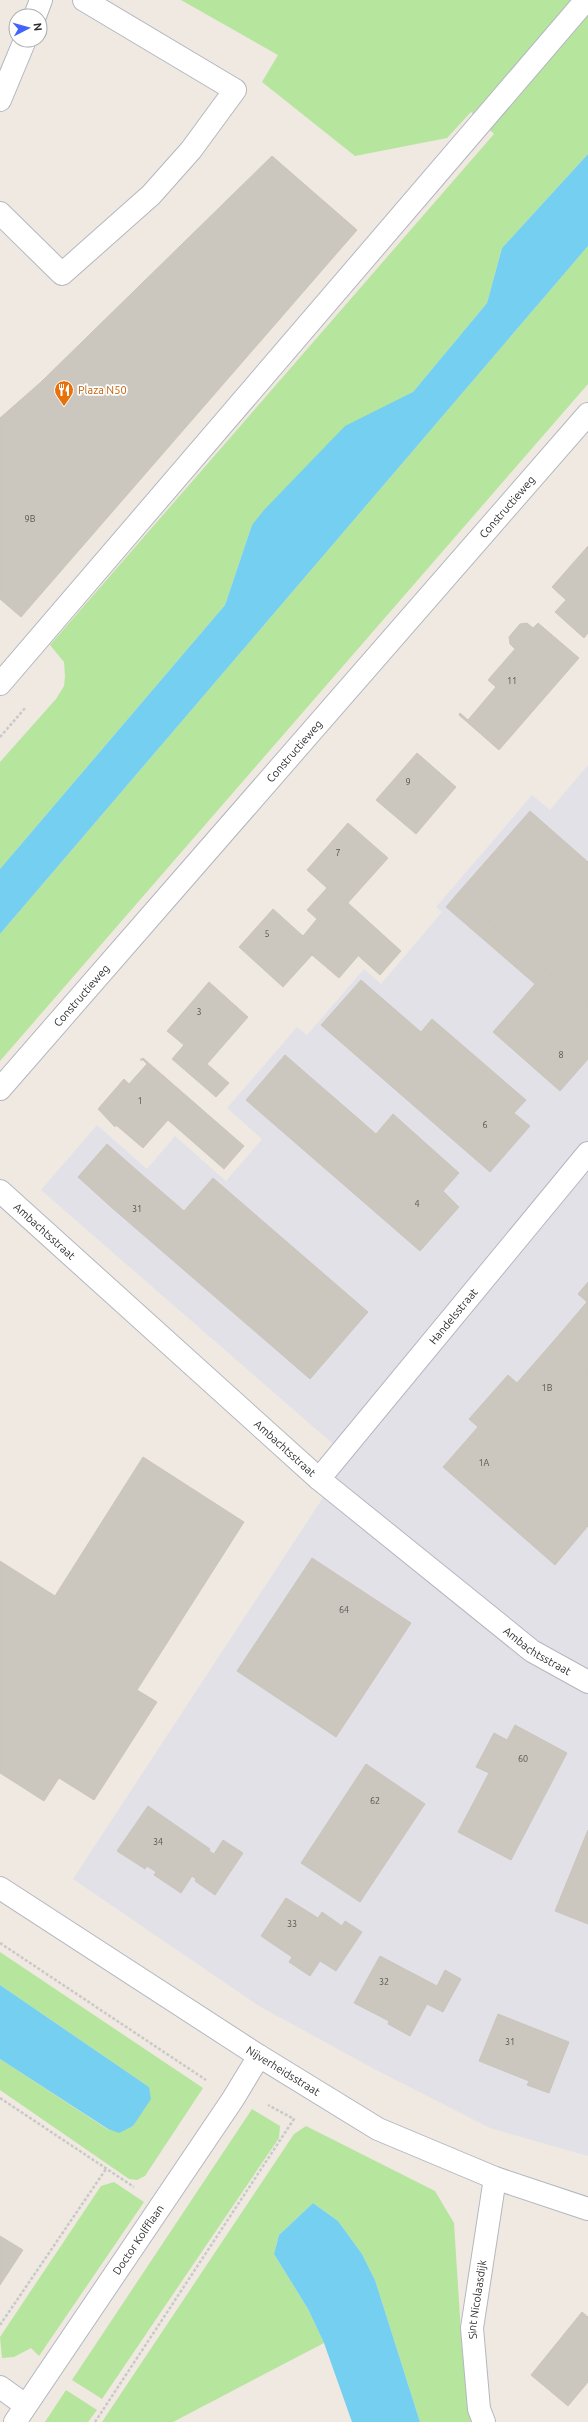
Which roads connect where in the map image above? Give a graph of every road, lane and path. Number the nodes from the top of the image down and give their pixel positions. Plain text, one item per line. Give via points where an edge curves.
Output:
1 (84, 0) edge
2 (586, 0) edge
3 (22, 48) edge
4 (0, 100) edge
5 (0, 213) edge
6 (588, 414) edge
7 (0, 684) edge
8 (0, 1089) edge
9 (588, 1153) edge
10 (0, 1191) edge
11 (319, 1479) junction
12 (588, 1682) edge
13 (0, 1888) edge
14 (0, 1943) edge
15 (259, 2056) junction
16 (0, 2098) edge
17 (233, 2099) junction
18 (106, 2169) junction
19 (495, 2178) junction
20 (160, 2205) junction
21 (588, 2209) edge
22 (0, 2325) edge
23 (0, 2387) edge
24 (20, 2414) edge
25 (95, 2422) edge
26 (484, 2422) edge

1 - 5 street via 235,90 191,150 151,195 62,274
2 - 7 street
3 - 4 street
6 - 8 street, Constructieweg
9 - 11 street, Handelsstraat
10 - 11 street, Ambachtsstraat
11 - 12 street, Ambachtsstraat via 532,1651
13 - 15 street, Nijverheidsstraat
14 - 17 path
15 - 17 street, Doctor Kolfflaan
15 - 19 street, Nijverheidsstraat via 378,2129
16 - 18 path
17 - 20 street, Doctor Kolfflaan
17 - 25 path via 259,2100 294,2119
18 - 20 path
18 - 22 path
19 - 21 street, Nijverheidsstraat
19 - 26 street, Sint Nicolaasdijk via 472,2328 479,2409
20 - 24 street, Doctor Kolfflaan
23 - 24 street

